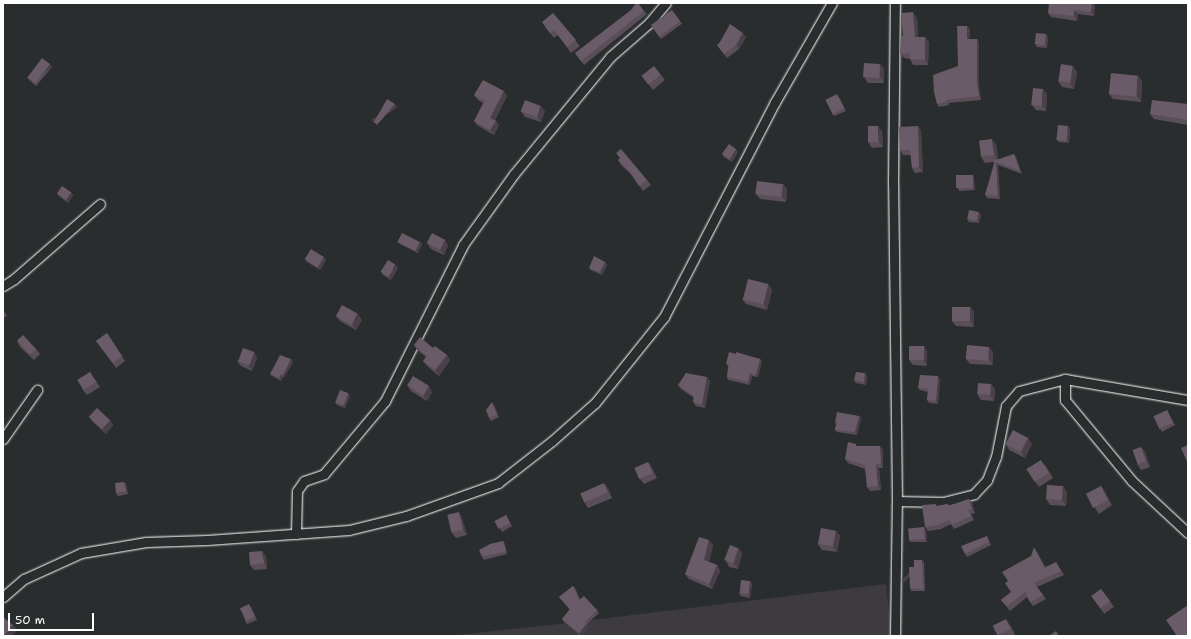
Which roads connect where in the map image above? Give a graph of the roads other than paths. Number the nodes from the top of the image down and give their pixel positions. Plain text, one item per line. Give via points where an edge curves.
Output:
1 (666, 3) edge
2 (832, 3) edge
3 (895, 3) edge
4 (100, 204) dead end
5 (3, 286) edge
6 (1065, 379) junction
7 (37, 390) dead end
8 (1188, 400) edge
9 (3, 439) edge
10 (897, 501) junction
11 (1188, 533) edge
12 (296, 534) junction
13 (3, 597) edge
14 (895, 636) edge

1 - 12 street via 649,23 610,57 514,174 463,245 385,401 324,474 304,481 297,491
2 - 12 street via 775,102 664,317 595,402 552,441 498,483 406,516 349,530
3 - 10 street via 893,184
4 - 5 street
6 - 8 street
6 - 10 street via 1019,391 1006,406 996,457 987,480 974,494 943,502
6 - 11 street via 1065,400 1132,481
7 - 9 street
10 - 14 street
12 - 13 street via 146,542 81,553 24,579

